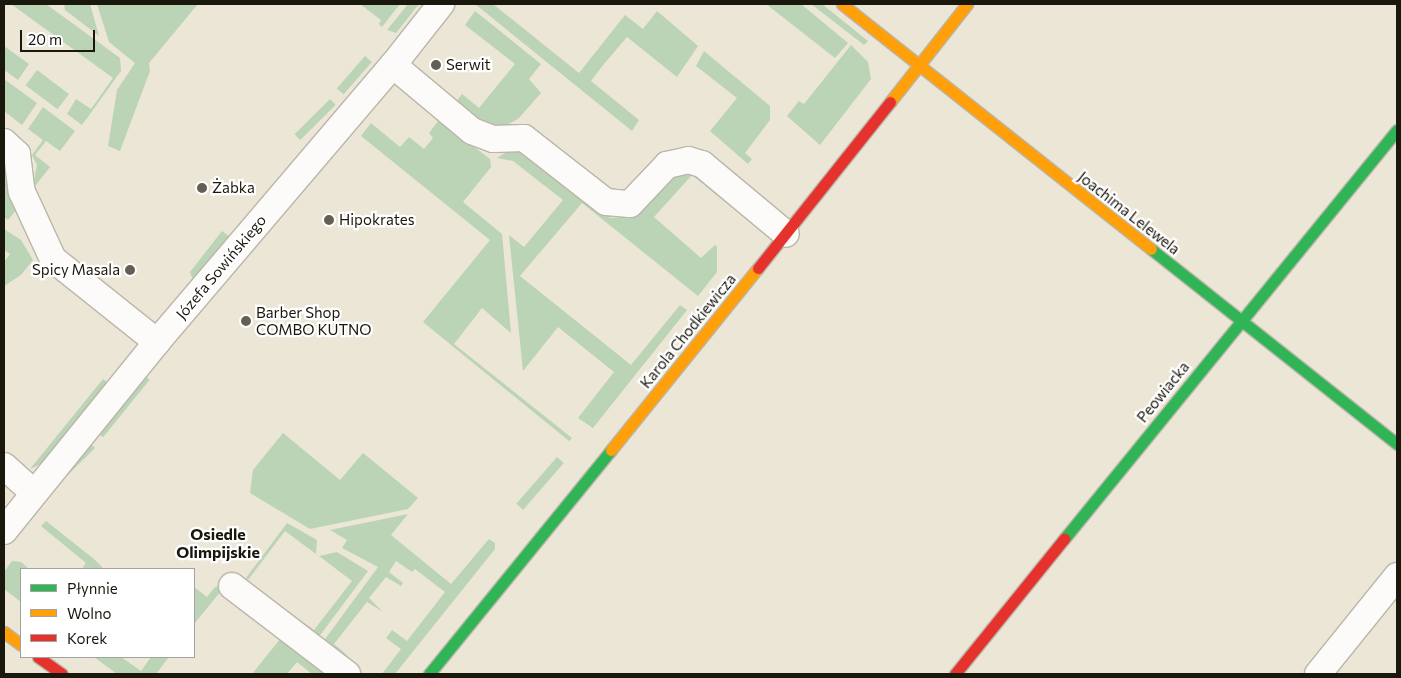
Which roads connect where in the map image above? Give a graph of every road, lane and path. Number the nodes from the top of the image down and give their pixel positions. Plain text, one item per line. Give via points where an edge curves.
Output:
1 (441, 4) edge
2 (842, 4) edge
3 (967, 4) edge
4 (917, 64) junction
5 (393, 65) junction
6 (1397, 130) edge
7 (4, 142) edge
8 (786, 234) junction
9 (1241, 320) junction
10 (157, 342) junction
11 (1397, 444) edge
12 (4, 466) edge
13 (34, 493) junction
14 (4, 531) edge
15 (1397, 576) edge
16 (232, 586) dead end
17 (4, 632) edge
18 (20, 644) edge
19 (39, 658) edge
20 (62, 674) edge
21 (347, 674) edge
22 (429, 674) edge
23 (955, 674) edge
24 (1318, 674) edge

1 - 5 street, Józefa Sowińskiego
2 - 4 street, Joachima Lelewela
3 - 4 street, Karola Chodkiewicza
4 - 8 street, Karola Chodkiewicza
4 - 9 street, Joachima Lelewela
5 - 8 street via 472,131 493,139 524,138 606,202 630,204 667,165 688,160 702,164
5 - 10 street, Józefa Sowińskiego
6 - 9 street, Peowiacka
7 - 10 street via 17,154 22,192 53,260
8 - 22 street, Karola Chodkiewicza
9 - 11 street, Joachima Lelewela
9 - 23 street, Peowiacka
10 - 13 street, Józefa Sowińskiego
12 - 13 street
13 - 14 street, Józefa Sowińskiego
15 - 24 street
16 - 21 street
17 - 18 street
19 - 20 street

